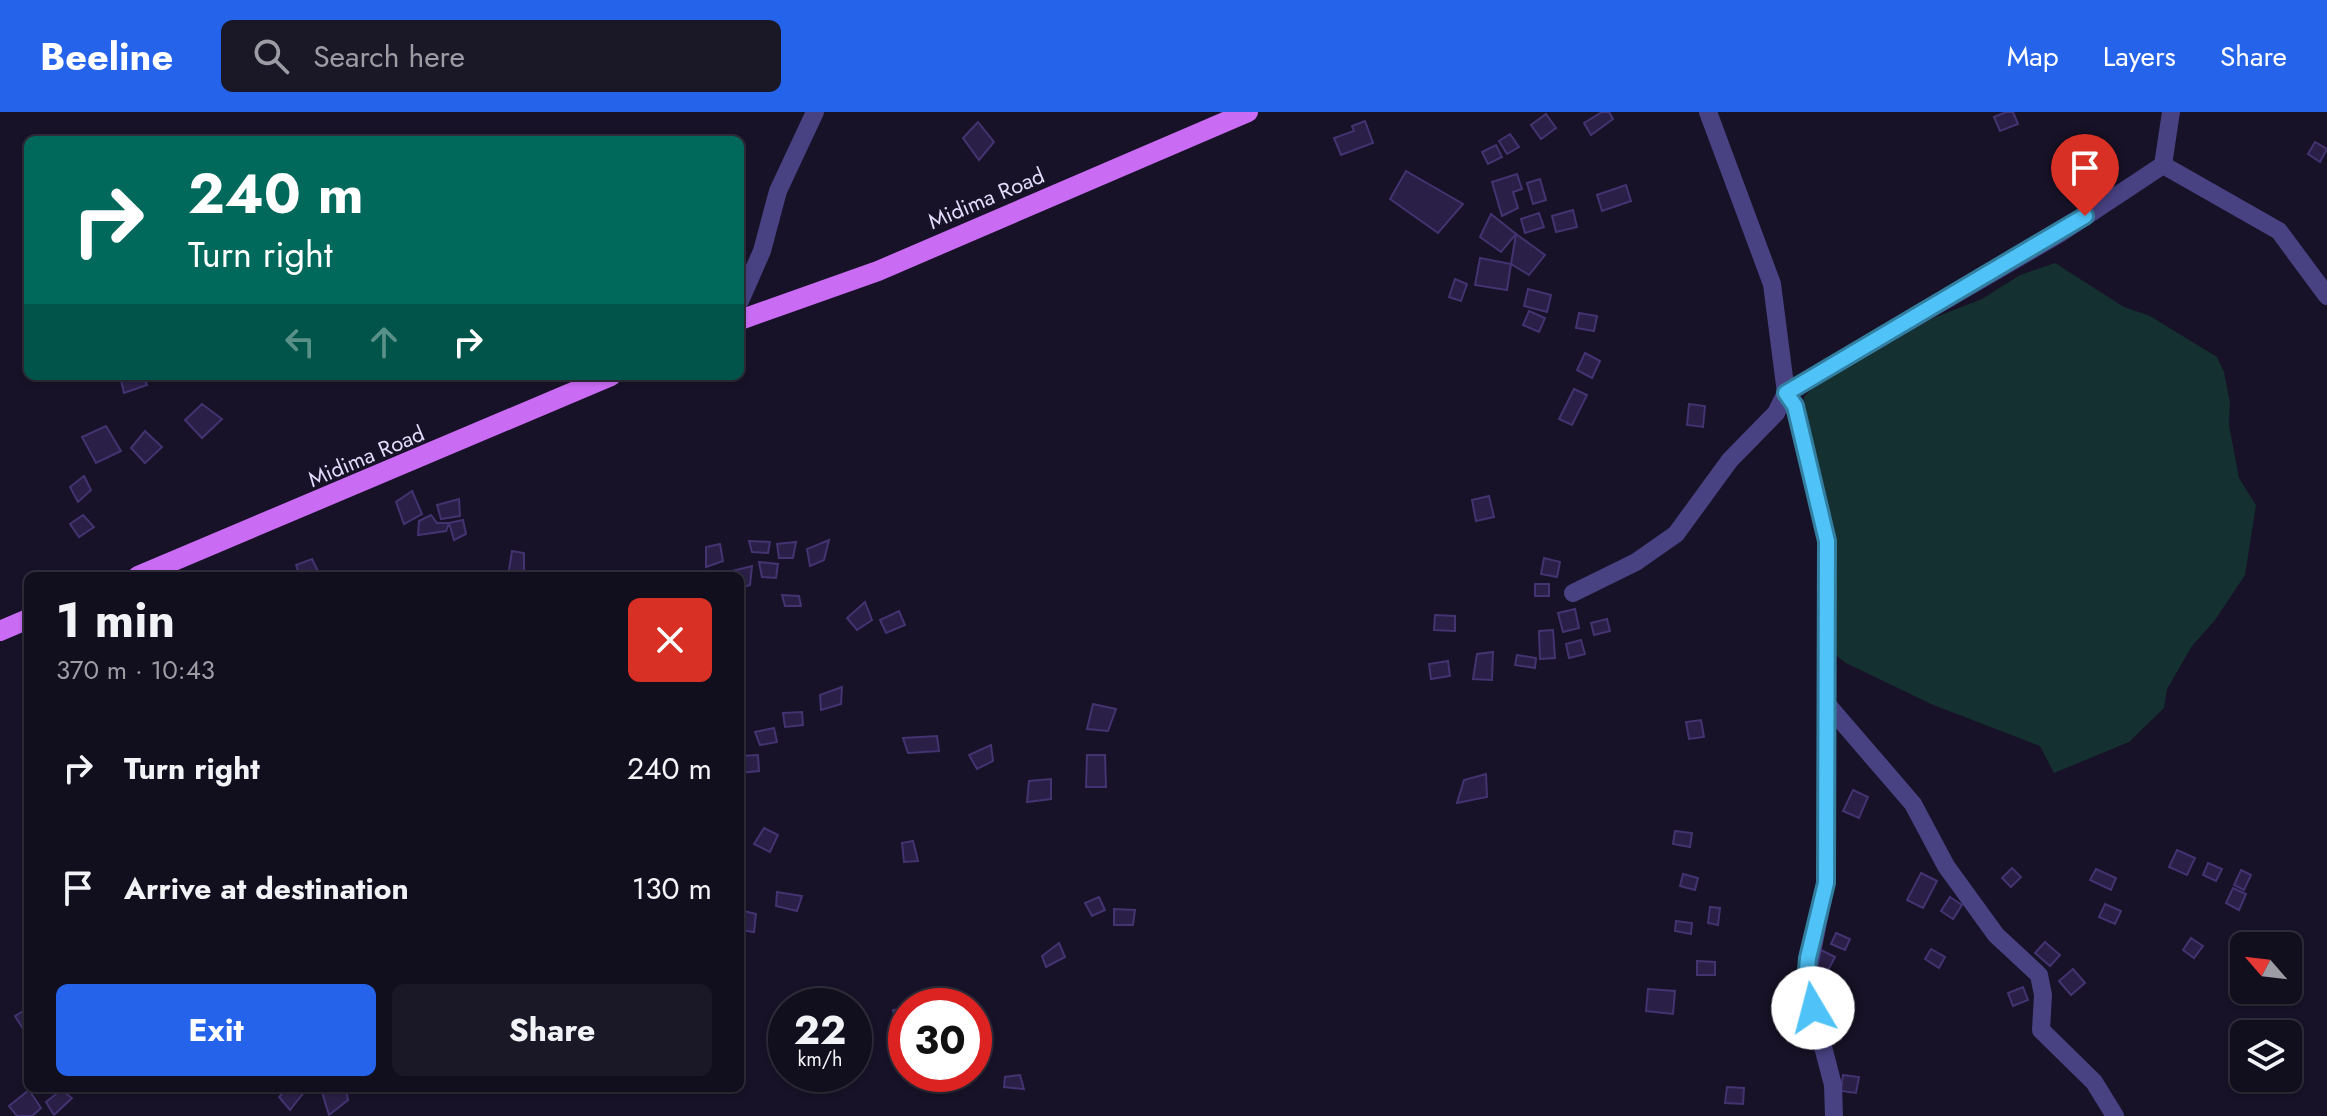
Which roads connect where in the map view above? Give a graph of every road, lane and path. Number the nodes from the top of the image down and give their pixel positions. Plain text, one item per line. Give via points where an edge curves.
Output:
1 (815, 112) edge
2 (1248, 112) edge
3 (1708, 112) edge
4 (2171, 112) edge
5 (2163, 165) junction
6 (744, 292) edge
7 (2327, 296) edge
8 (744, 319) edge
9 (602, 380) edge
10 (1786, 393) junction
11 (147, 572) edge
12 (1573, 593) dead end
13 (24, 621) edge
14 (0, 631) edge
15 (1826, 703) junction
16 (1834, 1116) edge
17 (2115, 1116) edge

1 - 6 street via 778,191
2 - 8 main road, Midima Road via 878,271
3 - 10 street via 1772,284
4 - 5 street
5 - 7 street via 2279,231
5 - 10 street via 2059,234
9 - 11 main road, Midima Road
10 - 12 street via 1776,413 1730,460 1676,534 1636,562
10 - 15 street via 1795,406 1827,541
13 - 14 main road
15 - 16 street via 1826,883 1806,982 1833,1085
15 - 17 street via 1913,804 1946,866 1996,935 2039,975 2041,1030 2094,1082

